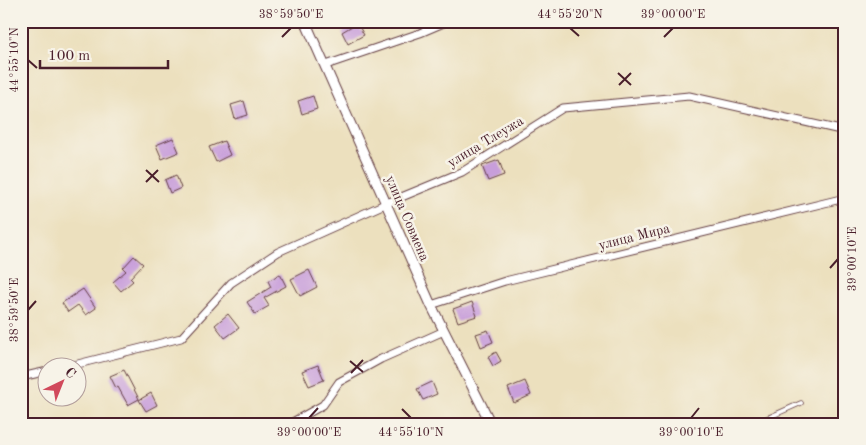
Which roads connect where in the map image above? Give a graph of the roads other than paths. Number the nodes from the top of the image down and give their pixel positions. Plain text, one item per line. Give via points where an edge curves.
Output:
1 (305, 21) edge
2 (448, 21) edge
3 (326, 65) junction
4 (845, 131) edge
5 (845, 198) edge
6 (387, 202) junction
7 (431, 305) junction
8 (444, 331) junction
9 (88, 361) edge
10 (38, 373) edge
11 (21, 377) edge
12 (801, 403) dead end
13 (289, 424) edge
14 (491, 424) edge
15 (754, 424) edge

1 - 3 street, улица Совмена
2 - 3 street
3 - 6 street, улица Совмена
4 - 6 street, улица Тлеужа via 689,96 563,108 462,172
5 - 7 street, улица Мира via 505,280
6 - 7 street, улица Совмена
6 - 9 street, улица Тлеужа via 278,252 231,283 181,338
7 - 8 street, улица Совмена
8 - 13 street via 339,382 323,405
8 - 14 street, улица Совмена
10 - 11 street
12 - 15 lane

